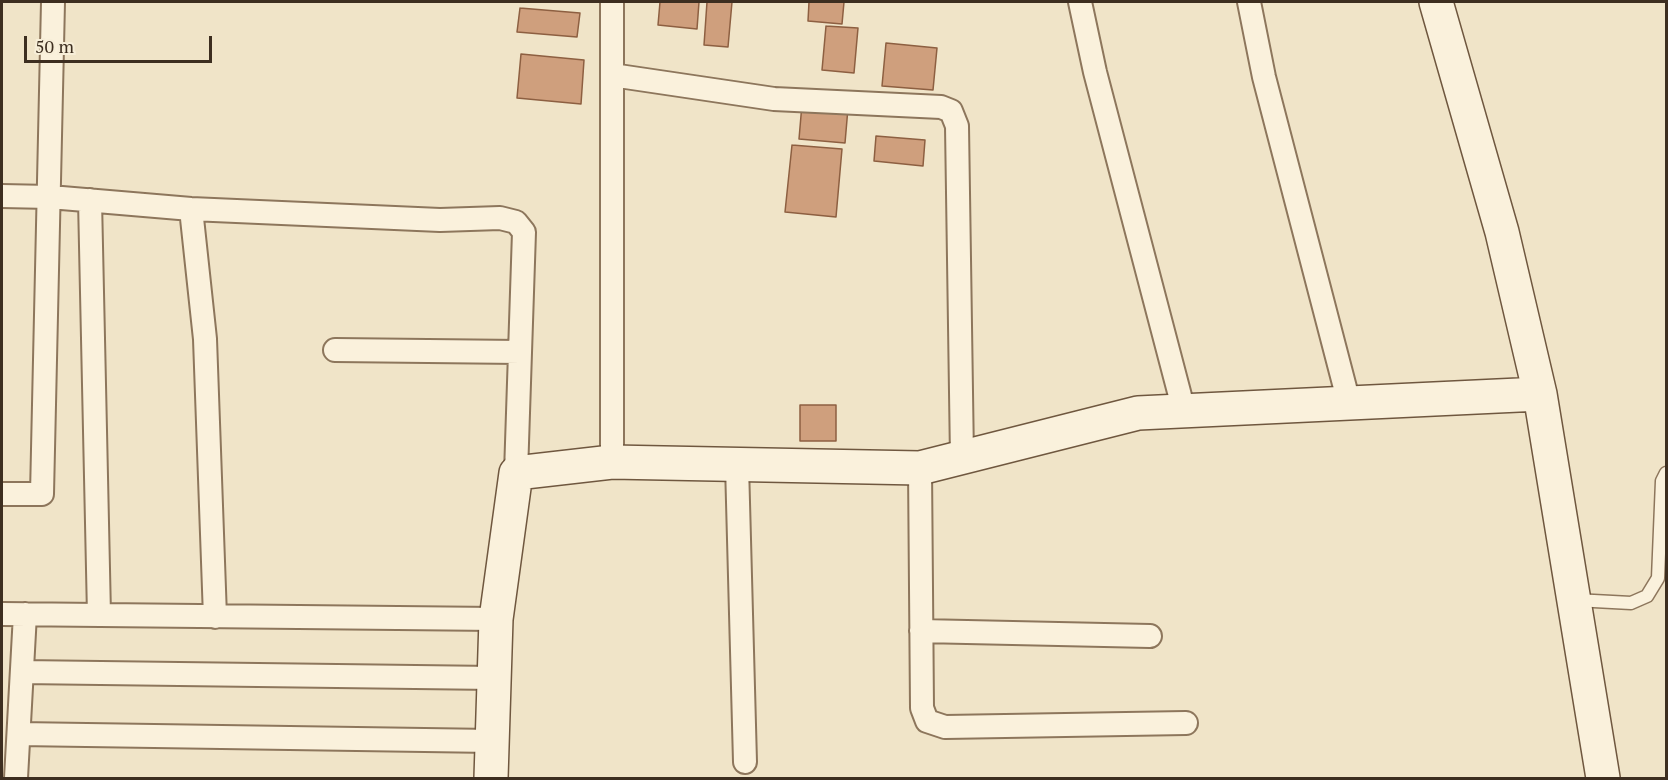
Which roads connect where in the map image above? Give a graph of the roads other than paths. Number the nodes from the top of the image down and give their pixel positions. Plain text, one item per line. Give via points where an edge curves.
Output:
1 (53, 2) edge
2 (612, 2) edge
3 (1080, 2) edge
4 (1249, 2) edge
5 (1436, 2) edge
6 (612, 75) junction
7 (2, 196) edge
8 (50, 197) junction
9 (90, 200) junction
10 (191, 209) junction
11 (335, 350) dead end
12 (520, 352) junction
13 (1540, 394) junction
14 (1349, 403) junction
15 (1184, 411) junction
16 (962, 458) junction
17 (612, 462) junction
18 (737, 465) junction
19 (920, 468) junction
20 (516, 473) junction
21 (1666, 474) edge
22 (2, 494) edge
23 (1574, 600) junction
24 (2, 614) edge
25 (25, 614) junction
26 (99, 615) junction
27 (215, 616) junction
28 (496, 620) junction
29 (921, 631) junction
30 (1150, 636) dead end
31 (22, 672) junction
32 (494, 678) junction
33 (1186, 723) dead end
34 (19, 734) junction
35 (492, 741) junction
36 (744, 762) dead end
37 (16, 778) edge
38 (491, 778) edge
39 (1603, 778) edge

1 - 8 street
2 - 6 street
3 - 15 street
4 - 14 street via 1264,77
5 - 13 street via 1502,232
6 - 16 street via 774,99 941,107 951,111 957,126
6 - 17 street
7 - 8 street
8 - 9 street
8 - 22 street via 42,494
9 - 10 street
9 - 26 street
10 - 12 street via 440,220 500,218 516,222 524,232
10 - 27 street via 205,339
11 - 12 street
12 - 20 street
13 - 14 street
13 - 23 street
14 - 15 street
15 - 16 street via 1137,413
16 - 19 street
17 - 18 street
17 - 20 street
18 - 19 street
18 - 36 street
19 - 29 street
20 - 28 street
21 - 23 lane via 1662,481 1658,578 1647,596 1631,603
23 - 39 street
24 - 25 street
25 - 26 street
25 - 31 street
26 - 27 street
27 - 28 street
28 - 32 street
29 - 30 street
29 - 33 street via 922,708 927,720 945,728
31 - 32 street
31 - 34 street
32 - 35 street
34 - 35 street
34 - 37 street
35 - 38 street

